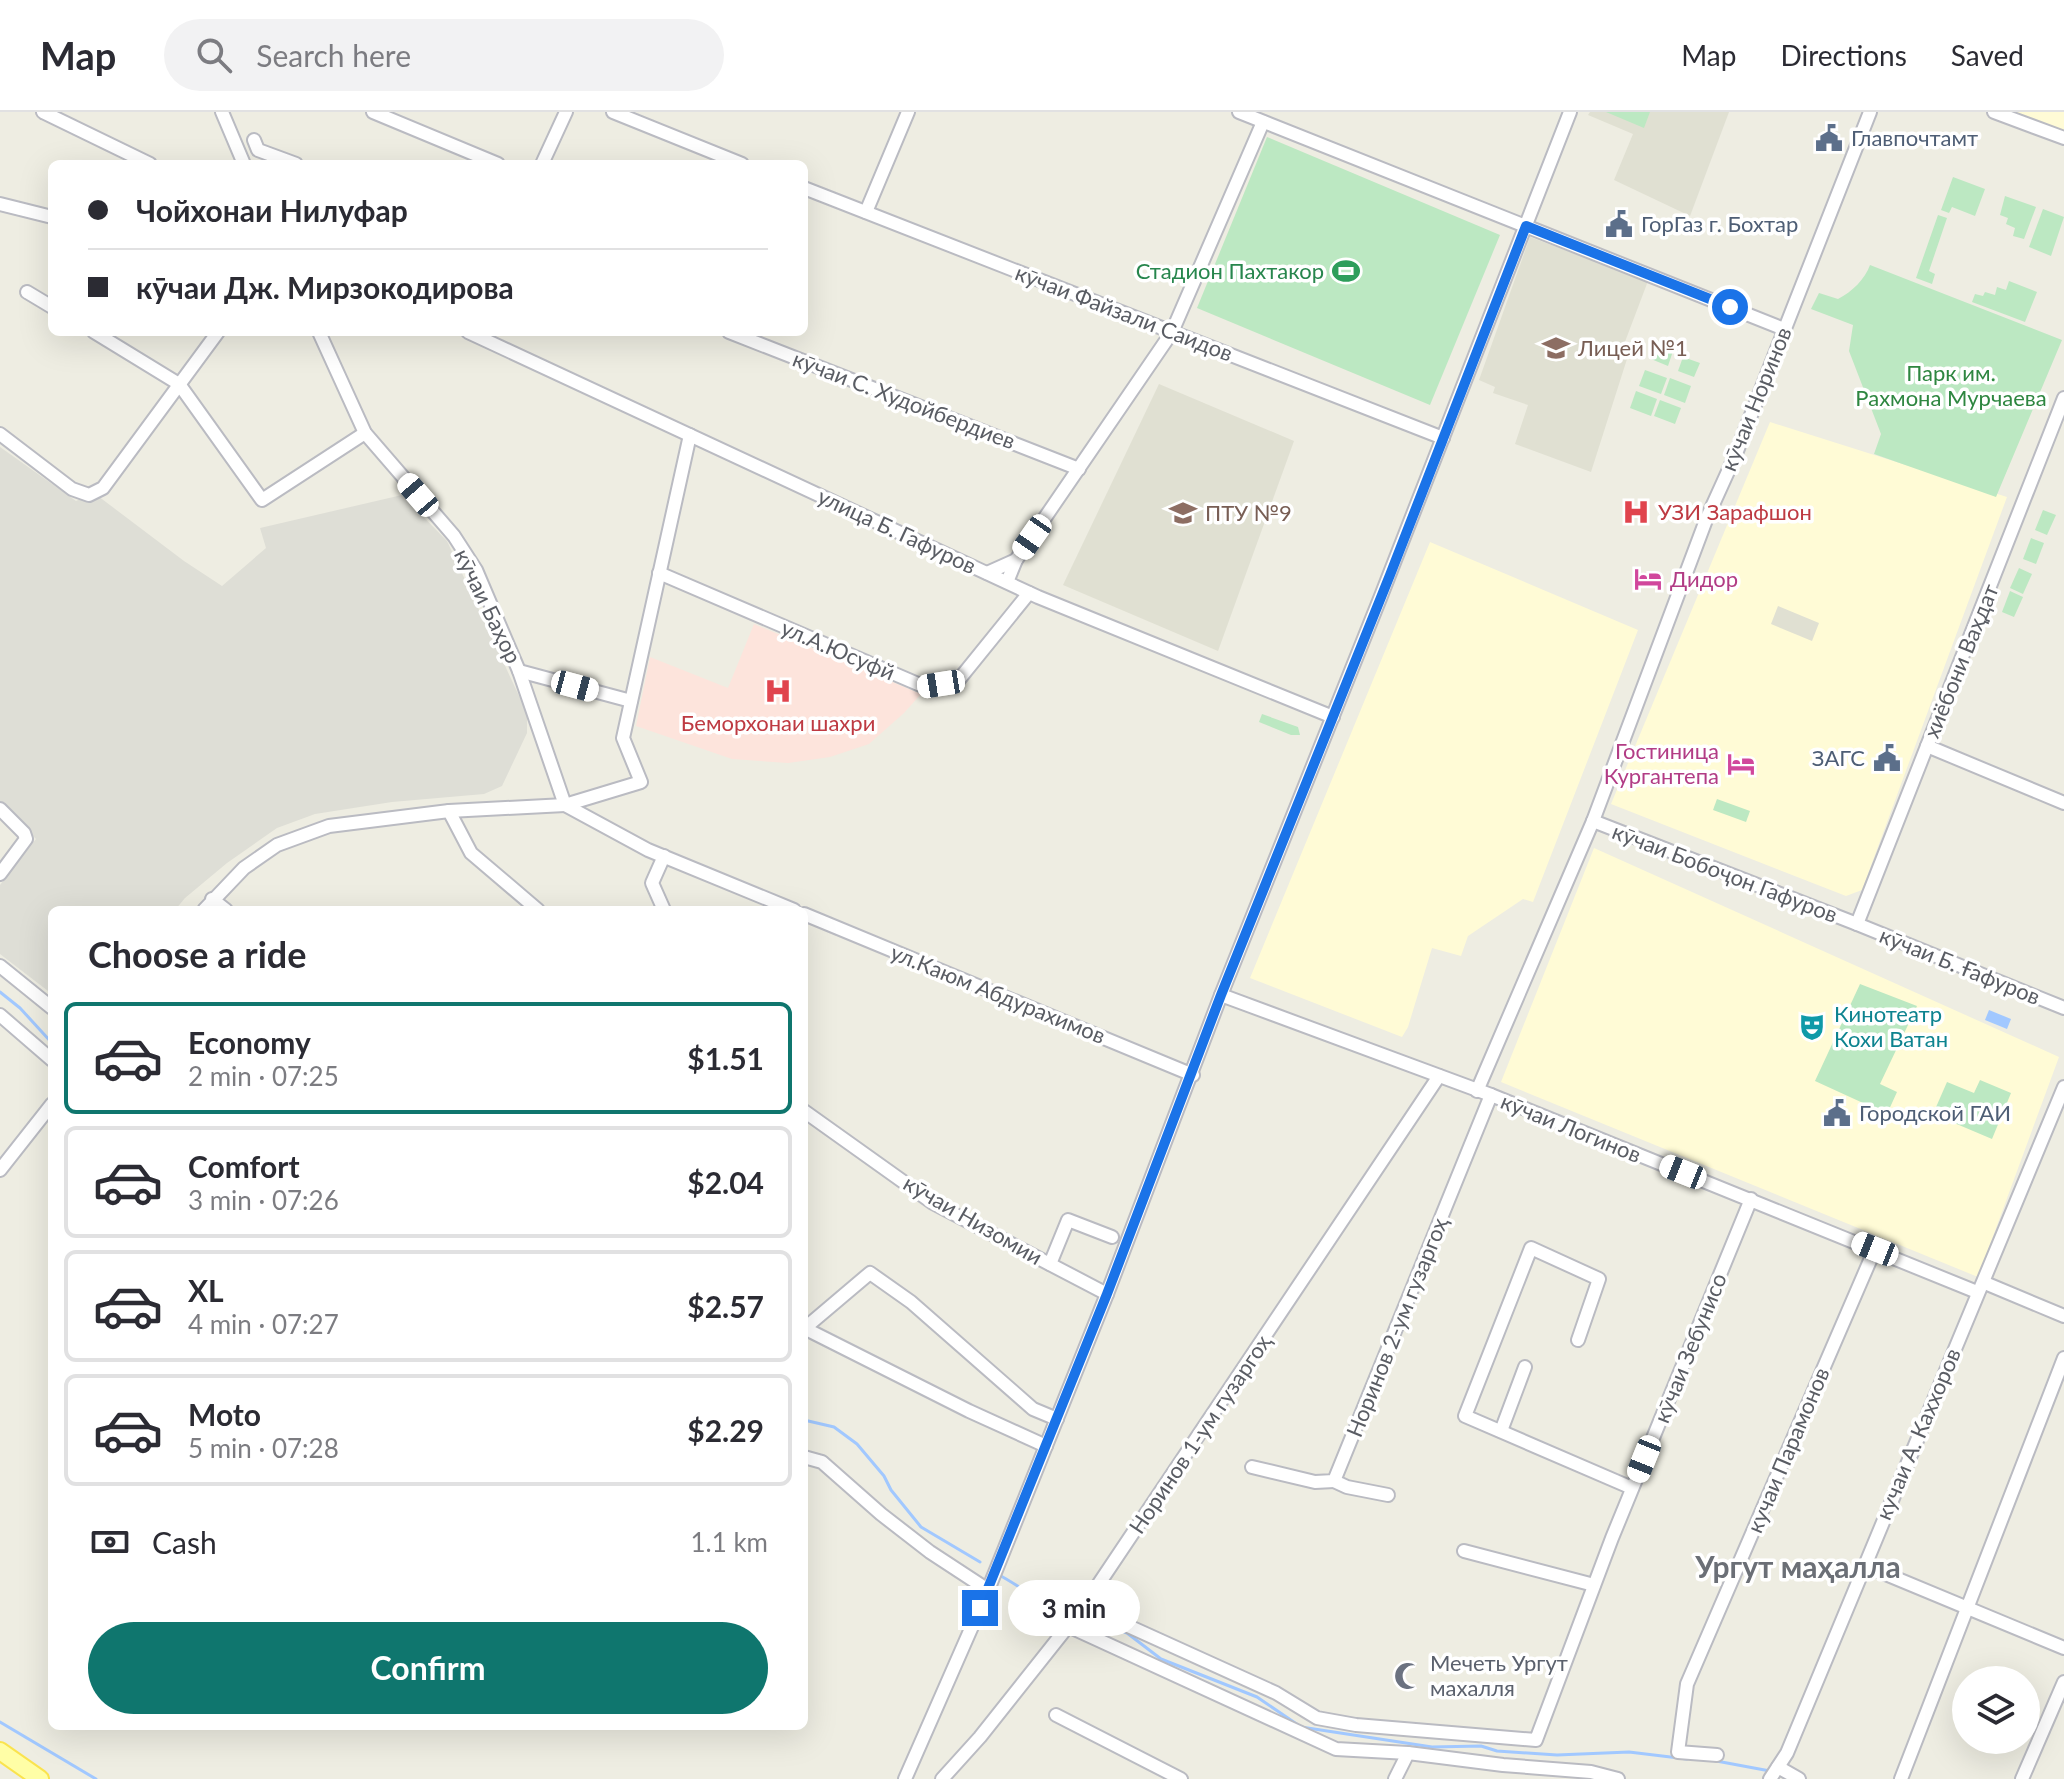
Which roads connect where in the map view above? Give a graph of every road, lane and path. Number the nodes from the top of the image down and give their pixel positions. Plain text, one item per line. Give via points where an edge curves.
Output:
1 (43, 112) edge
2 (222, 112) edge
3 (373, 112) edge
4 (566, 112) edge
5 (613, 112) edge
6 (908, 112) edge
7 (1239, 112) edge
8 (1570, 112) edge
9 (1870, 112) edge
10 (1994, 112) edge
11 (1263, 122) junction
12 (2064, 138) edge
13 (254, 140) dead end
14 (142, 160) edge
15 (242, 160) edge
16 (285, 160) edge
17 (488, 160) edge
18 (544, 160) edge
19 (732, 160) edge
20 (808, 190) edge
21 (0, 204) edge
22 (866, 212) junction
23 (48, 216) edge
24 (1526, 226) junction
25 (27, 292) dead end
26 (48, 305) edge
27 (1784, 329) junction
28 (1172, 332) junction
29 (101, 336) edge
30 (215, 336) edge
31 (321, 336) edge
32 (477, 336) edge
33 (739, 336) edge
34 (179, 384) junction
35 (2064, 398) edge
36 (2051, 431) junction
37 (365, 433) junction
38 (0, 434) edge
39 (690, 435) junction
40 (2064, 437) edge
41 (1443, 438) junction
42 (1079, 469) junction
43 (1016, 560) junction
44 (659, 573) junction
45 (987, 573) junction
46 (1007, 582) junction
47 (1029, 593) junction
48 (519, 671) junction
49 (631, 701) junction
50 (1333, 717) junction
51 (1927, 746) junction
52 (2064, 803) edge
53 (565, 805) junction
54 (0, 809) edge
55 (449, 811) junction
56 (1593, 821) junction
57 (664, 856) junction
58 (0, 874) edge
59 (208, 905) edge
60 (533, 906) edge
61 (662, 906) edge
62 (784, 906) edge
63 (808, 916) edge
64 (1857, 924) junction
65 (0, 966) edge
66 (1221, 995) junction
67 (48, 1005) edge
68 (2064, 1008) edge
69 (0, 1015) edge
70 (48, 1057) edge
71 (1193, 1075) junction
72 (1439, 1076) junction
73 (2064, 1087) edge
74 (1477, 1091) junction
75 (1491, 1095) junction
76 (48, 1109) edge
77 (808, 1120) edge
78 (2, 1164) edge
79 (1751, 1199) junction
80 (1112, 1237) dead end
81 (1875, 1249) junction
82 (1050, 1264) junction
83 (1981, 1287) junction
84 (1107, 1294) junction
85 (2064, 1316) edge
86 (808, 1325) edge
87 (808, 1330) edge
88 (1578, 1340) dead end
89 (2064, 1358) edge
90 (1525, 1367) dead end
91 (1057, 1419) junction
92 (1501, 1431) junction
93 (1046, 1446) junction
94 (808, 1458) edge
95 (1252, 1467) dead end
96 (1334, 1481) junction
97 (1632, 1488) junction
98 (1388, 1495) dead end
99 (1464, 1551) dead end
100 (1864, 1565) junction
101 (1594, 1585) junction
102 (988, 1590) junction
103 (1967, 1608) junction
104 (1075, 1617) junction
105 (2064, 1648) edge
106 (2064, 1682) edge
107 (1056, 1715) dead end
108 (1511, 1738) junction
109 (0, 1751) edge
110 (1408, 1753) junction
111 (1717, 1755) dead end
112 (1503, 1765) junction
113 (1774, 1773) edge
114 (40, 1779) edge
115 (905, 1779) edge
116 (942, 1779) edge
117 (1181, 1779) edge
118 (1395, 1779) edge
119 (1618, 1779) edge
120 (1799, 1779) edge
121 (1901, 1779) edge
122 (2022, 1779) edge

1 - 14 street
2 - 15 street
3 - 17 street
4 - 18 street
5 - 19 street
6 - 22 street
7 - 11 street
8 - 24 street
9 - 27 street, кӯчаи Норинов
10 - 12 street
11 - 24 street
11 - 28 street
13 - 16 street via 258,150
20 - 22 street, кӯчаи Файзали Саидов
21 - 23 street
22 - 28 street, кӯчаи Файзали Саидов
24 - 27 street
24 - 41 street
25 - 26 street
27 - 56 street, кӯчаи Норинов
28 - 41 street, кӯчаи Файзали Саидов
28 - 42 street
29 - 34 street
30 - 34 street
31 - 37 street, кӯчаи Баҳор
32 - 39 street, улица Б. Гафуров
33 - 42 street, кӯчаи С. Худойбердиев
34 - 37 street via 262,500
34 - 38 street via 103,488 89,495 72,489
35 - 36 street, хиёбони Ваҳдат
36 - 40 street
36 - 51 street, хиёбони Ваҳдат
37 - 48 street, кӯчаи Баҳор via 454,536 476,570
39 - 44 street
39 - 45 street, улица Б. Гафуров
41 - 50 street
42 - 43 street
43 - 45 street
43 - 46 street
44 - 47 street, ул.А.Юсуфй via 925,687 957,682
44 - 49 street
45 - 46 street, улица Б. Гафуров
46 - 47 street, улица Б. Гафуров
47 - 50 street, улица Б. Гафуров
48 - 49 street
48 - 53 street, кӯчаи Баҳор
49 - 53 street via 623,738 641,782
50 - 66 street
51 - 52 street
51 - 64 street, хиёбони Ваҳдат
53 - 55 street
53 - 57 street
54 - 58 street via 26,839
55 - 59 street via 329,826 277,845 244,868
55 - 60 street via 471,853
56 - 64 street, кӯчаи Бобоҷон Гафуров
56 - 74 street, кӯчаи Норинов
57 - 61 street via 652,883
57 - 62 street
63 - 71 street, ул.Каюм Абдурахимов
64 - 68 street, кӯчаи Б. Ғафуров
65 - 67 street
66 - 71 street
66 - 72 street
69 - 70 street
71 - 84 street
72 - 74 street, кӯчаи Логинов
72 - 104 street, Норинов 1-ум гузаргоҳ
73 - 83 street, кучаи А. Каххоров
74 - 75 street, кӯчаи Логинов
75 - 79 street, кӯчаи Логинов
75 - 96 street, Норинов 2-ум гузаргоҳ
76 - 78 street
77 - 82 street, кӯчаи Низомии via 933,1203
79 - 81 street, кӯчаи Логинов
79 - 97 street, кӯчаи Зебунисо
80 - 82 street via 1068,1220
81 - 83 street, кӯчаи Логинов
81 - 111 street, кучаи Парамонов via 1687,1684 1678,1752
82 - 84 street, кӯчаи Низомии
83 - 85 street, кӯчаи Логинов
83 - 100 street, кучаи А. Каххоров
84 - 91 street
86 - 91 street via 870,1273 1033,1409
87 - 93 street
88 - 92 street via 1599,1279 1531,1248 1465,1416
89 - 103 street
90 - 92 street
91 - 93 street
92 - 97 street
93 - 102 street
94 - 102 street via 822,1462 930,1552
95 - 96 street via 1315,1482
96 - 98 street
97 - 101 street, кӯчаи Зебунисо
99 - 101 street
100 - 103 street
100 - 113 street, кучаи А. Каххоров
101 - 108 street, кӯчаи Зебунисо via 1536,1740
102 - 115 street
103 - 105 street
103 - 121 street
104 - 108 street via 1276,1693 1317,1718
104 - 110 street via 1336,1749
104 - 116 street, Норинов 1-ум гузаргоҳ
106 - 122 street
107 - 117 street
108 - 112 street
109 - 114 main road
110 - 112 street
110 - 118 street
112 - 119 street
113 - 120 street

